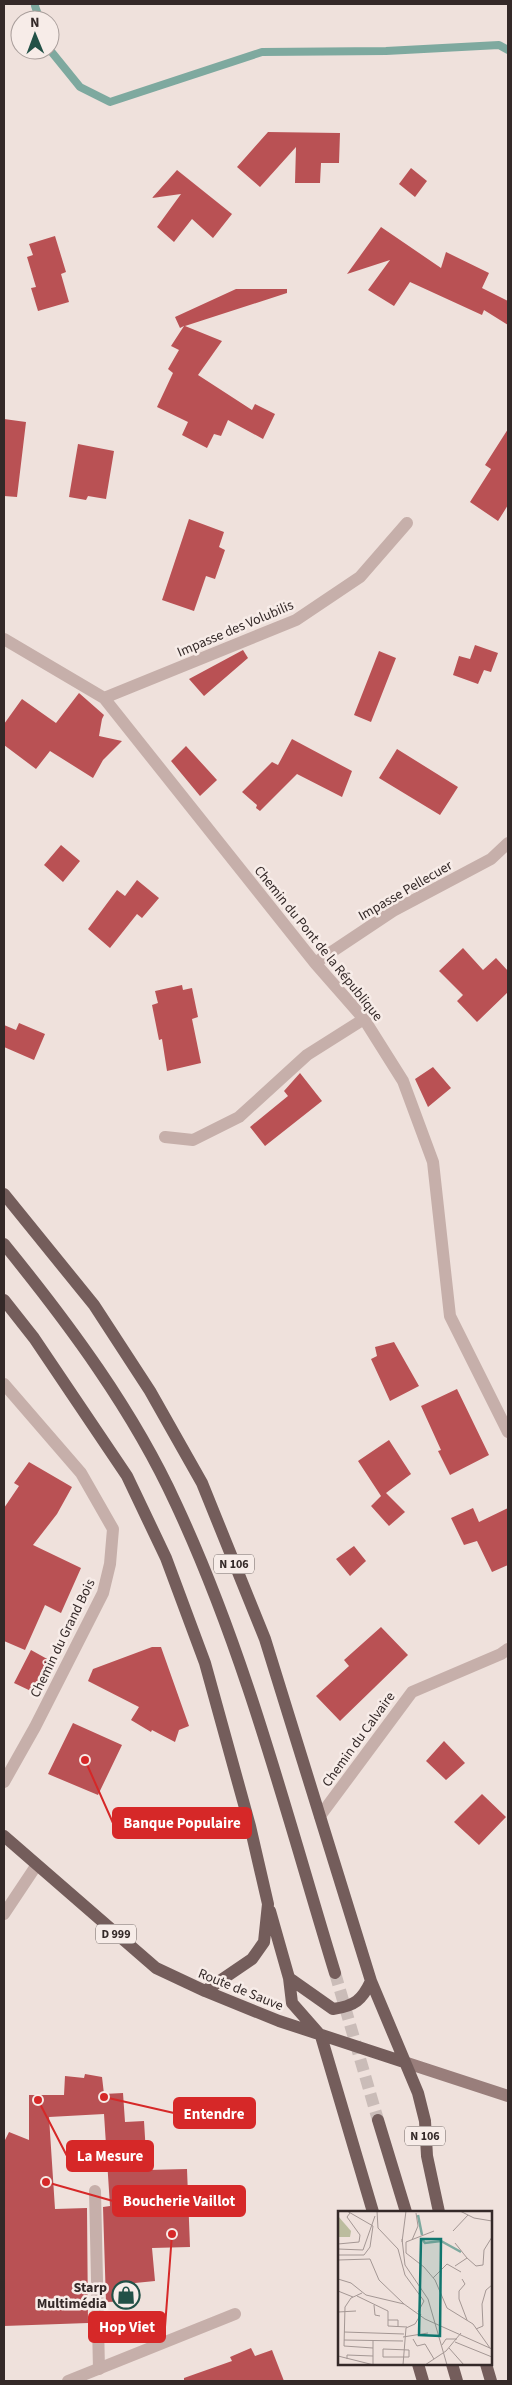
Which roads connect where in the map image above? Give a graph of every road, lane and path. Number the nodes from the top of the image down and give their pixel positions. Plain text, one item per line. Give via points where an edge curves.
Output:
1 (407, 523) dead end
2 (4, 639) edge
3 (104, 698) junction
4 (508, 843) edge
5 (315, 963) junction
6 (364, 1019) junction
7 (166, 1137) dead end
8 (4, 1194) edge
9 (4, 1244) edge
10 (4, 1300) edge
11 (4, 1384) edge
12 (508, 1432) edge
13 (508, 1649) edge
14 (4, 1782) edge
15 (320, 1816) junction
16 (4, 1836) edge
17 (36, 1866) junction
18 (268, 1904) junction
19 (4, 1914) edge
20 (334, 1973) tunnel mouth
21 (289, 1978) junction
22 (371, 1981) junction
23 (205, 1992) junction
24 (321, 2036) junction
25 (404, 2062) junction
26 (508, 2096) edge
27 (378, 2120) tunnel mouth
28 (95, 2191) dead end
29 (373, 2211) edge
30 (406, 2211) edge
31 (439, 2211) edge
32 (235, 2314) dead end
33 (418, 2365) edge
34 (452, 2365) edge
35 (486, 2365) edge
36 (99, 2369) junction
37 (68, 2381) edge
38 (423, 2381) edge
39 (457, 2381) edge
40 (492, 2381) edge

1 - 3 street, Impasse des Volubilis via 360,577 296,620
2 - 3 street, Chemin du Pont de la République
3 - 5 street, Chemin du Pont de la République
4 - 5 street, Impasse Pellecuer via 491,859 393,911
5 - 6 street, Chemin du Pont de la République
6 - 7 street via 307,1054 239,1117 193,1140
6 - 12 street, Chemin du Pont de la République via 403,1081 433,1162 450,1316
8 - 15 main road, N 106 via 94,1305 150,1391 202,1483 265,1639
9 - 20 main road, N 106 via 67,1323 135,1426 176,1503 235,1645
10 - 18 main road via 34,1338 127,1476 166,1558 204,1663 250,1826
11 - 14 street, Chemin du Grand Bois via 81,1473 113,1529 103,1593
13 - 15 street, Chemin du Calvaire via 412,1692
15 - 22 main road, N 106
16 - 17 main road, Route de Sauve / D 999
17 - 19 street
17 - 23 main road, Route de Sauve / D 999 via 156,1968
18 - 21 main road
18 - 23 main road via 264,1942 252,1959
21 - 22 main road via 333,2009 350,2006 365,1994
21 - 24 main road via 292,2003
22 - 25 main road, N 106
23 - 24 main road, Route de Sauve / D 999
24 - 25 main road, Route de Sauve / D 999
24 - 29 main road
25 - 26 main road, Route de Sauve / D 999
25 - 31 main road, N 106 via 418,2092
27 - 30 main road, N 106
28 - 36 street
32 - 36 street
33 - 38 main road
34 - 39 main road
35 - 40 main road
36 - 37 street

